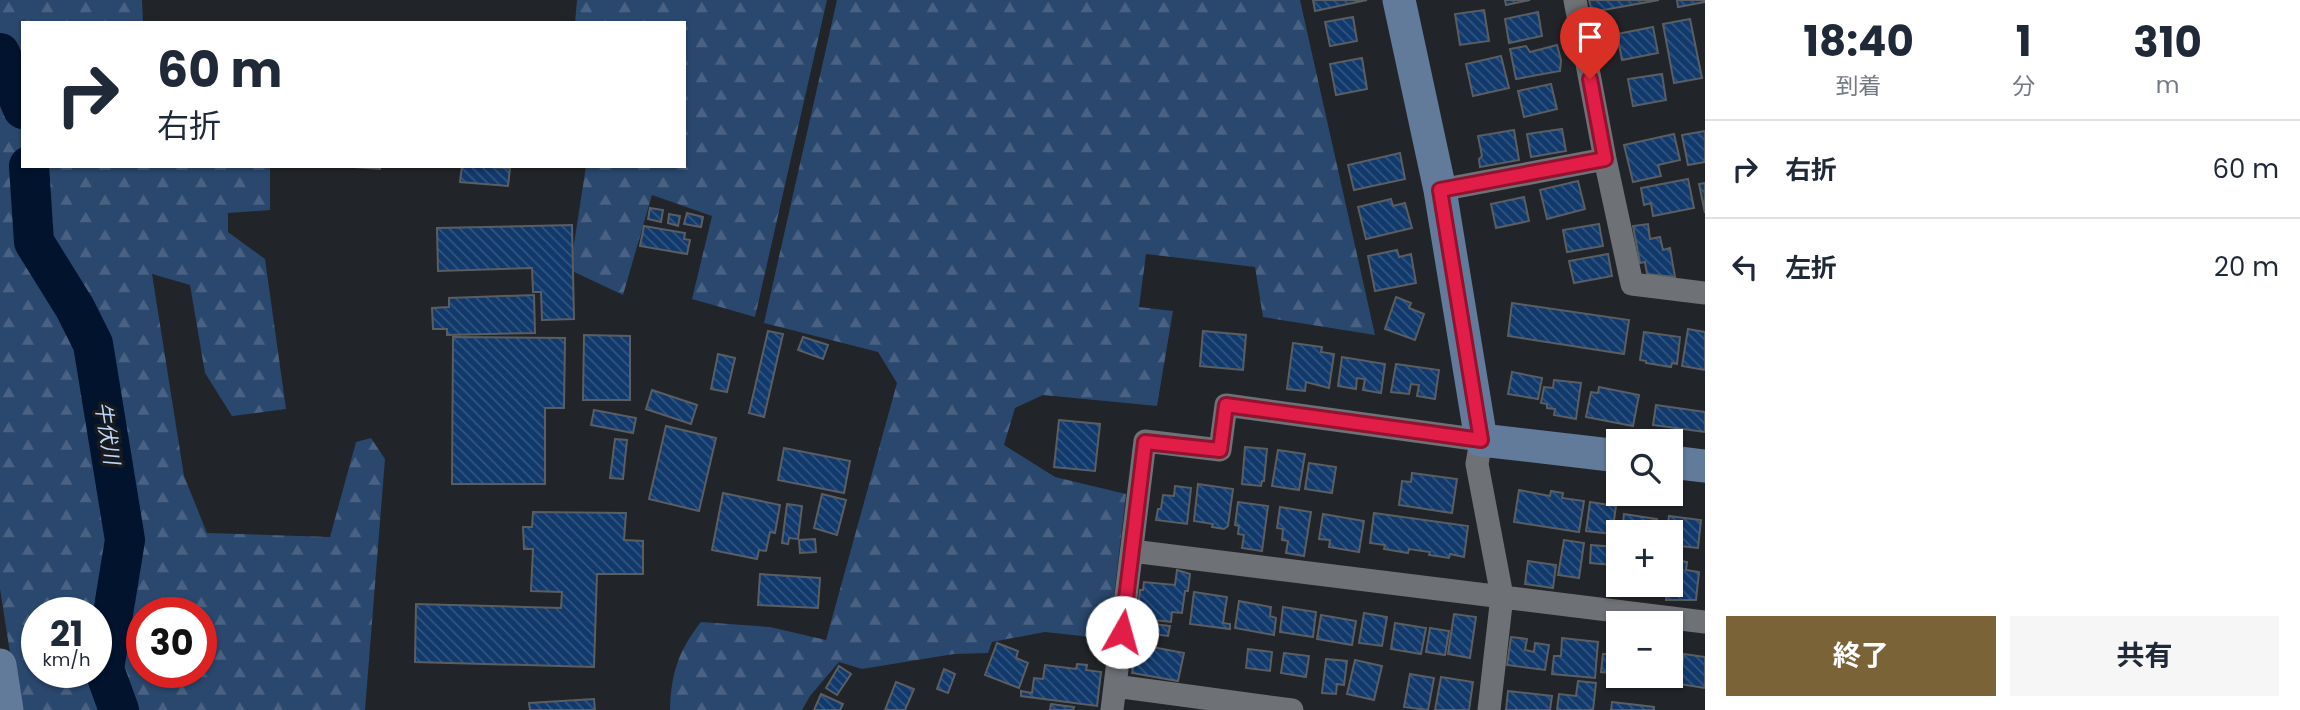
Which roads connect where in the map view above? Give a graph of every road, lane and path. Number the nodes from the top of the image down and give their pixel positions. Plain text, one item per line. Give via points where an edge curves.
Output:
1 (1399, 0) edge
2 (1575, 0) edge
3 (1605, 159) junction
4 (1440, 190) junction
5 (1705, 293) edge
6 (1481, 440) junction
7 (1606, 454) edge
8 (1683, 463) edge
9 (1705, 466) edge
10 (1132, 551) junction
11 (1502, 596) junction
12 (1705, 622) edge
13 (0, 665) edge
14 (1115, 686) junction
15 (7, 710) edge
16 (1112, 710) edge
17 (1292, 710) edge
18 (1489, 710) edge

1 - 4 street
2 - 3 street
3 - 4 street
3 - 5 street via 1632,284
4 - 6 street
6 - 7 street
6 - 10 street via 1226,405 1220,450 1145,442
6 - 11 street via 1478,464
8 - 9 street
10 - 11 street
10 - 14 street
11 - 12 street
11 - 18 street
13 - 15 street
14 - 16 street
14 - 17 street

